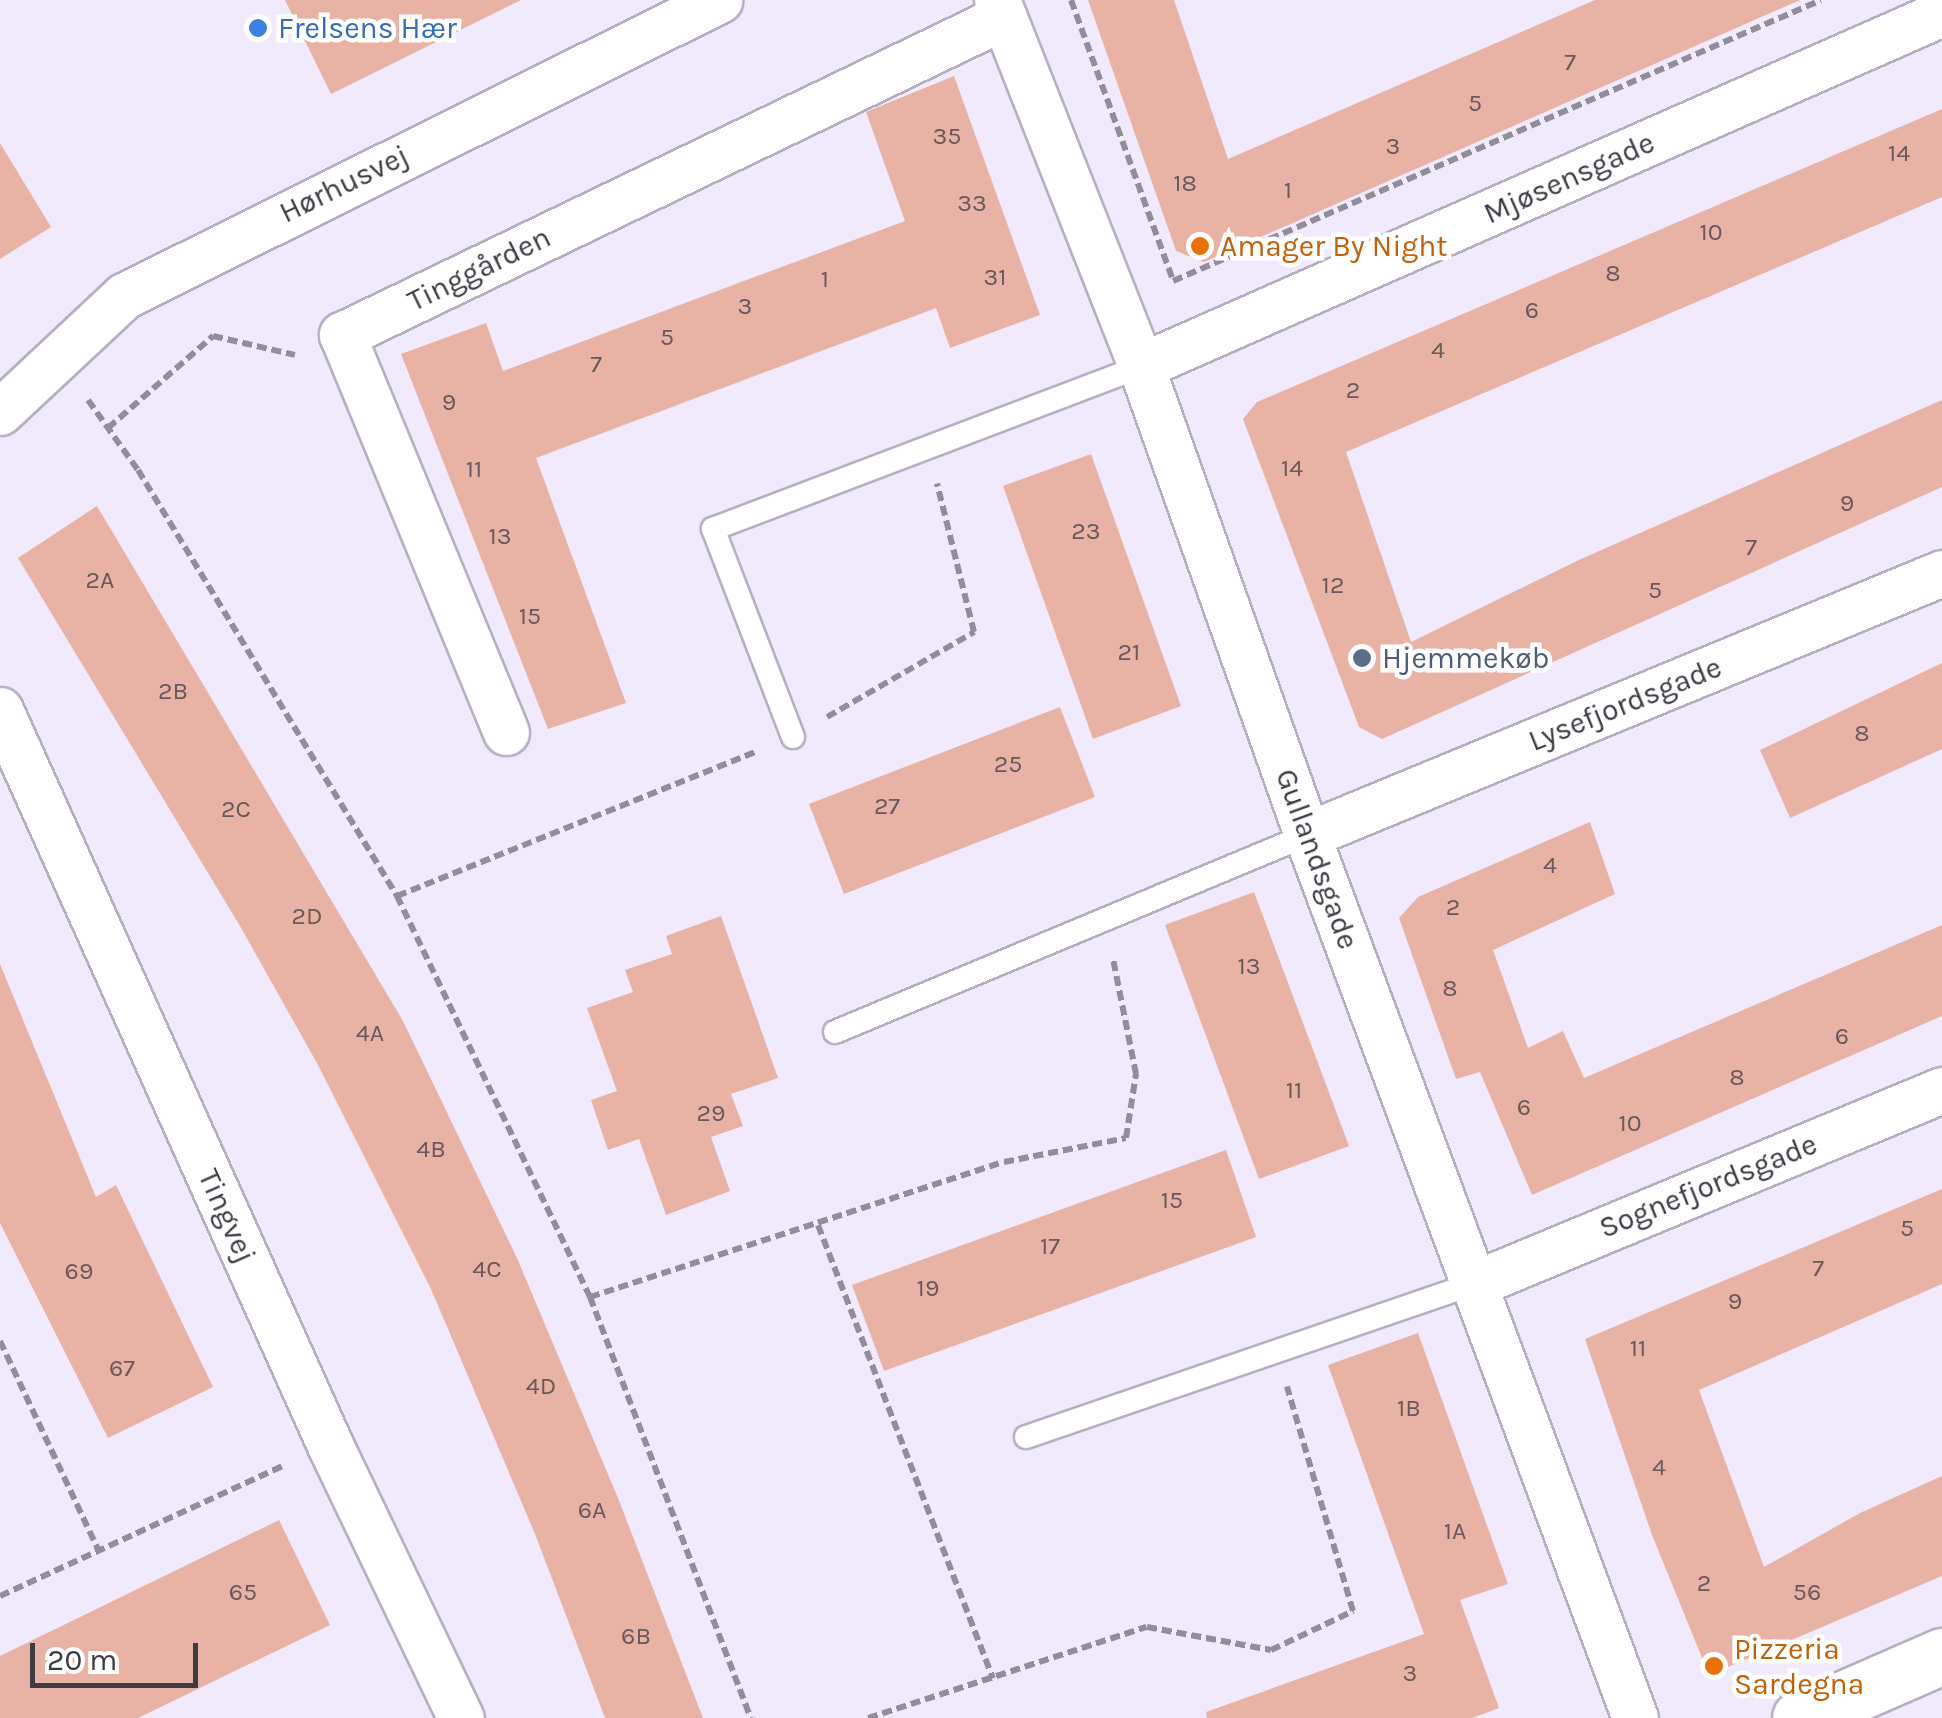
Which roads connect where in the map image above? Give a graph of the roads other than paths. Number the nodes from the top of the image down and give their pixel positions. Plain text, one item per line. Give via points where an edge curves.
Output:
1 (719, 0) edge
2 (1000, 9) edge
3 (1942, 14) edge
4 (1141, 366) junction
5 (0, 412) edge
6 (1942, 573) edge
7 (0, 710) edge
8 (506, 732) dead end
9 (793, 736) dead end
10 (1307, 835) junction
11 (835, 1032) dead end
12 (1942, 1090) edge
13 (1474, 1284) junction
14 (1026, 1438) dead end
15 (1942, 1656) edge
16 (454, 1716) edge
17 (1635, 1718) edge
18 (1800, 1718) edge

1 - 5 street, Hørhusvej via 124,296
2 - 4 street, Gullandsgade
2 - 8 street, Tinggården via 342,335
3 - 4 street, Mjøsensgade
4 - 9 lane via 713,529
4 - 10 street, Gullandsgade
6 - 10 street, Lysefjordsgade
7 - 16 street, Tingvej
10 - 11 lane
10 - 13 street, Gullandsgade
12 - 13 street, Sognefjordsgade
13 - 14 lane
13 - 17 street, Gullandsgade
15 - 18 street

